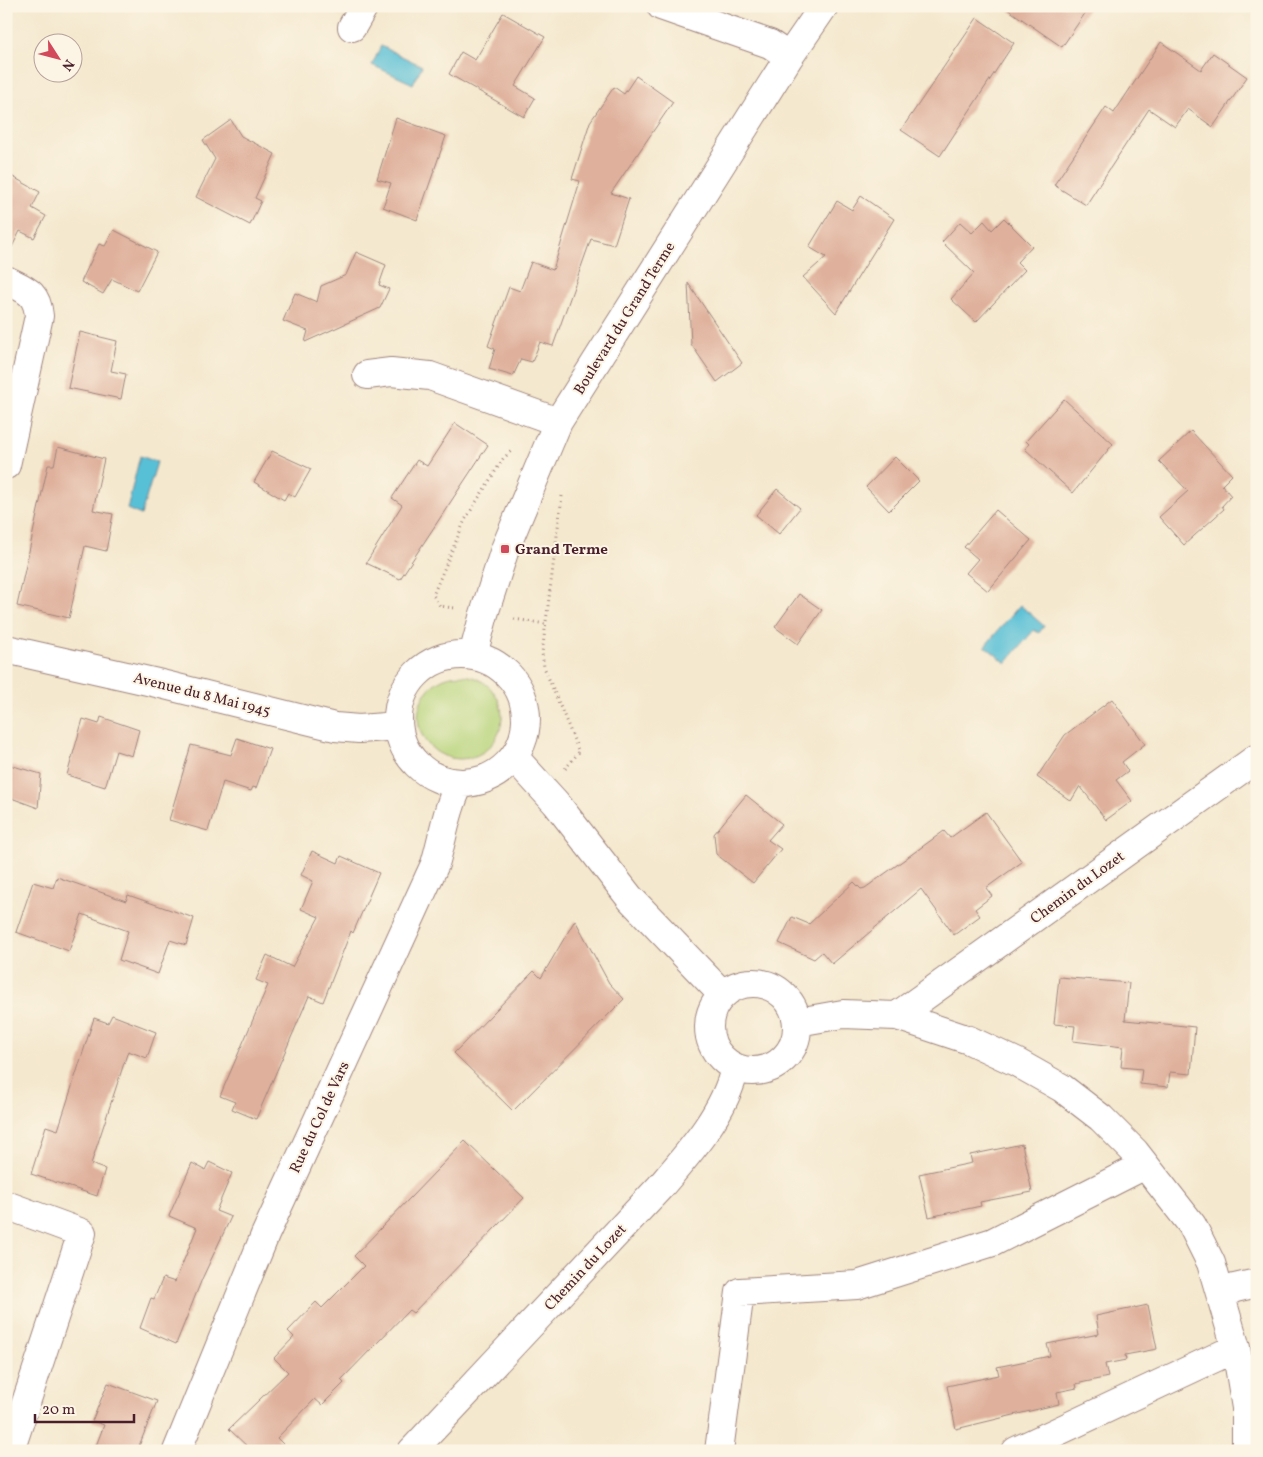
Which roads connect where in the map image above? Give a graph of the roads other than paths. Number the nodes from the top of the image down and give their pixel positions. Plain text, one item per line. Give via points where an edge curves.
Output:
1 (661, 6) edge
2 (824, 6) edge
3 (789, 57) junction
4 (6, 280) edge
5 (367, 375) dead end
6 (558, 422) junction
7 (6, 465) edge
8 (6, 649) edge
9 (473, 655) junction
10 (398, 726) junction
11 (514, 757) junction
12 (1257, 758) edge
13 (460, 783) junction
14 (723, 994) junction
15 (897, 1016) junction
16 (798, 1022) junction
17 (735, 1068) junction
18 (1145, 1165) junction
19 (6, 1205) edge
20 (1257, 1283) edge
21 (1222, 1295) junction
22 (1236, 1348) junction
23 (10, 1451) edge
24 (177, 1451) edge
25 (412, 1451) edge
26 (719, 1451) edge
27 (1016, 1451) edge
28 (1246, 1451) edge

1 - 3 street via 770,44
2 - 3 street, Boulevard du Grand Terme
3 - 6 street, Boulevard du Grand Terme
4 - 7 street via 31,292 38,302 38,316
5 - 6 street via 391,372 430,376
6 - 9 street, Boulevard du Grand Terme via 504,549
8 - 10 street, Avenue du 8 Mai 1945 via 335,727
9 - 10 street via 450,655 427,664 410,681 400,702
9 - 11 street via 499,666 518,686 527,722 523,740
10 - 13 street via 412,760 434,776
11 - 13 street via 499,771 481,780
11 - 14 street via 556,802 630,898
12 - 15 street, Chemin du Lozet
13 - 24 street, Rue du Col de Vars via 451,800 435,864 265,1235
14 - 16 street via 737,986 753,983 769,986 783,994 793,1007
14 - 17 street via 713,1009 709,1025 711,1043 720,1058
15 - 16 street via 843,1014
15 - 18 street via 968,1040 1062,1088 1100,1118
16 - 17 street via 790,1052 779,1064 765,1071 749,1072
17 - 25 street, Chemin du Lozet via 732,1081 711,1120 684,1160
18 - 21 street via 1192,1225
18 - 26 street via 993,1242 857,1285 740,1292
19 - 23 street via 82,1233
20 - 21 street
21 - 22 street
22 - 27 street
22 - 28 street via 1246,1408

